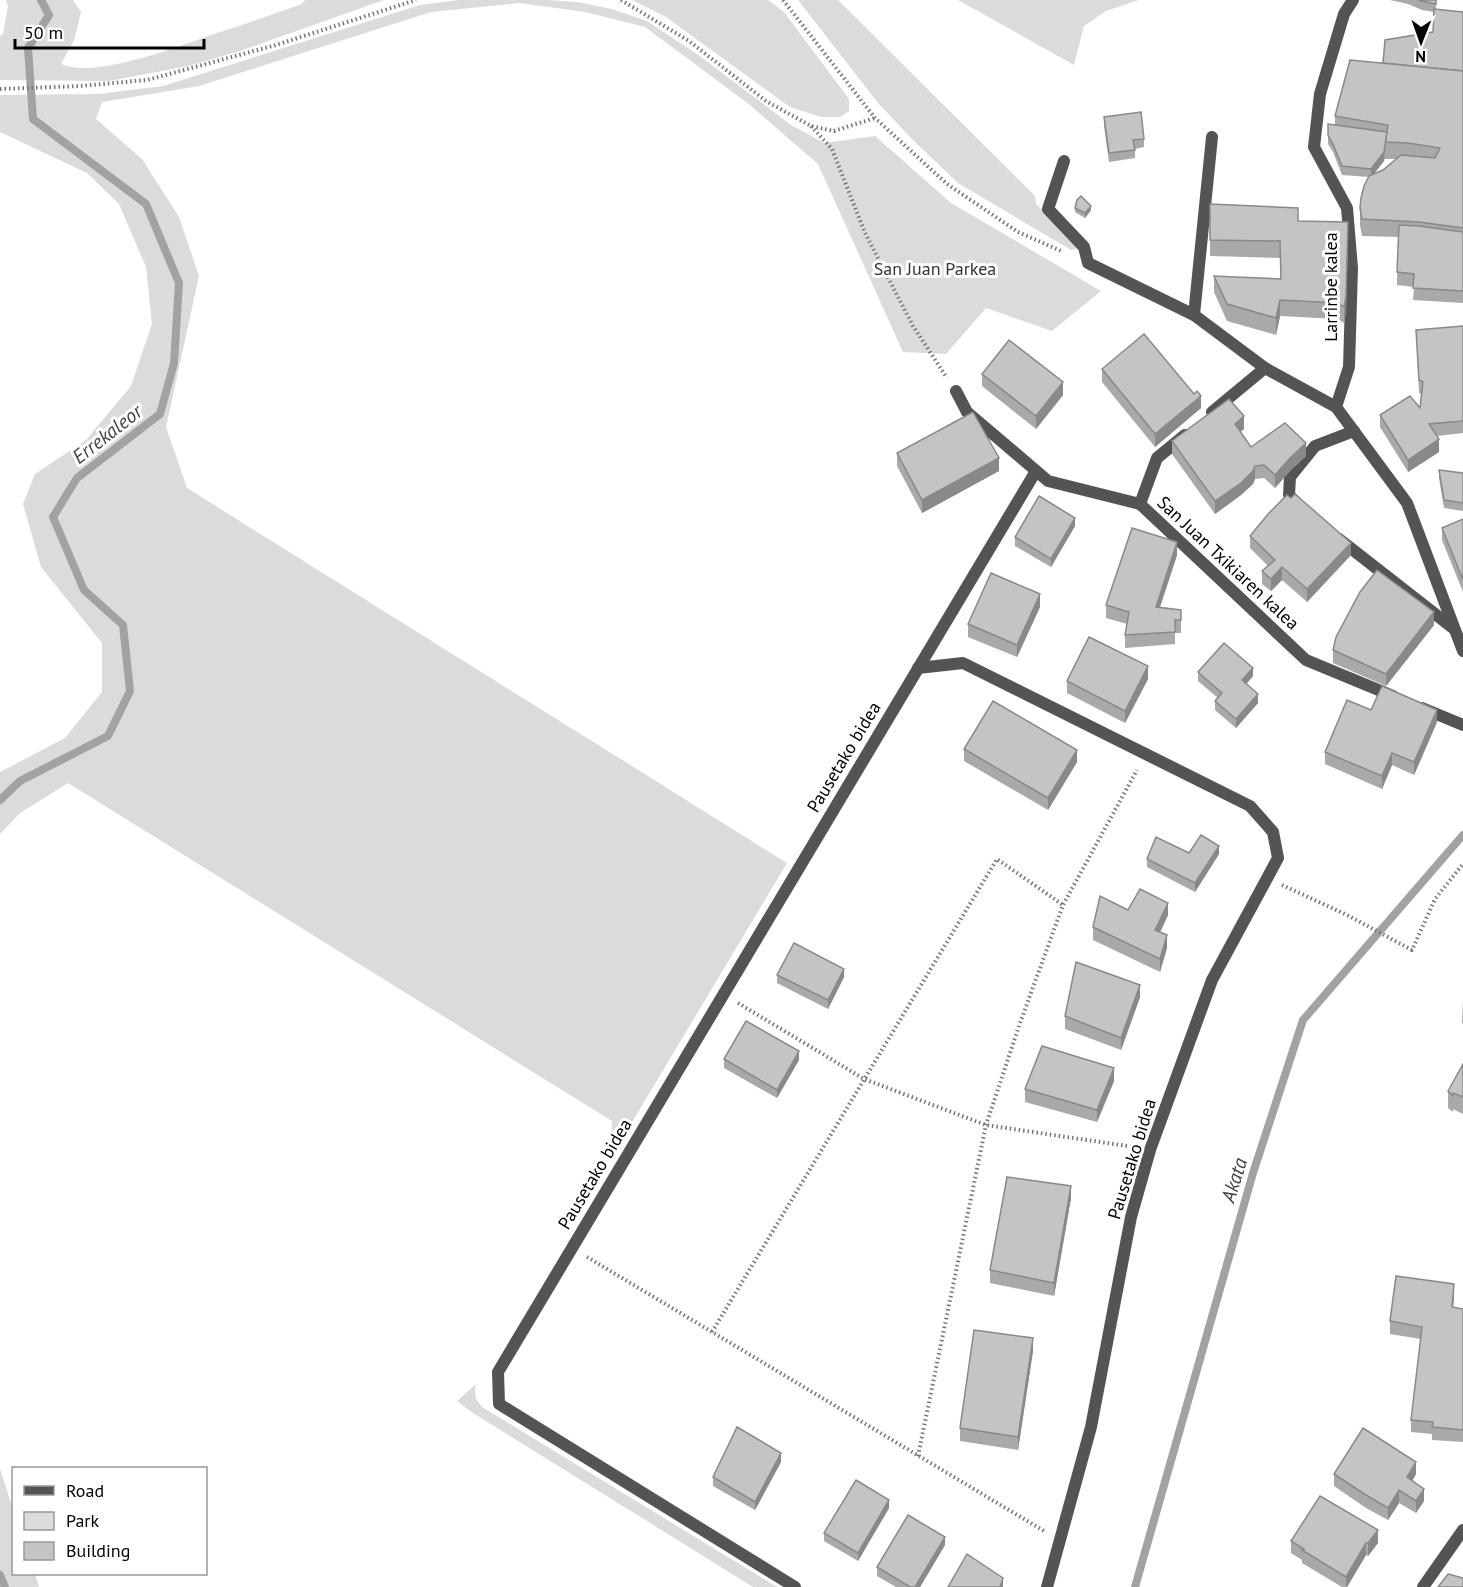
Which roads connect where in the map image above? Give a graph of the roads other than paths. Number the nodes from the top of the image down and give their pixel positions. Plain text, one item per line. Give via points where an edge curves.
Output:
1 (1353, 0) edge
2 (1212, 137) dead end
3 (1064, 161) dead end
4 (1194, 315) junction
5 (1265, 368) junction
6 (956, 391) road end
7 (1336, 407) junction
8 (1354, 431) junction
9 (1036, 471) junction
10 (1140, 504) junction
11 (1312, 517) edge
12 (1330, 531) edge
13 (1455, 630) junction
14 (1463, 651) edge
15 (918, 668) junction
16 (1463, 725) edge
17 (1463, 1530) edge
18 (795, 1587) edge
19 (1047, 1587) edge
20 (1423, 1587) edge

1 - 7 street, Larrinbe kalea via 1344,14 1320,94 1314,147 1347,208 1352,268 1348,367
2 - 4 street
3 - 4 street via 1048,208 1084,247 1088,263
4 - 5 street
5 - 7 street
5 - 10 street via 1157,458
6 - 9 street, San Juan Txikiaren kalea via 967,411
7 - 8 street
8 - 11 street via 1315,446 1290,477 1289,495
8 - 13 street via 1407,503
9 - 10 street, San Juan Txikiaren kalea via 1048,481
9 - 15 street, Pausetako bidea
10 - 16 street, San Juan Txikiaren kalea via 1306,660
12 - 13 street
13 - 14 street
15 - 18 street, Pausetako bidea via 498,1372 499,1404
15 - 19 street, Pausetako bidea via 963,663 1250,806 1273,832 1278,858 1212,980 1149,1150 1131,1217 1091,1427
17 - 20 street

